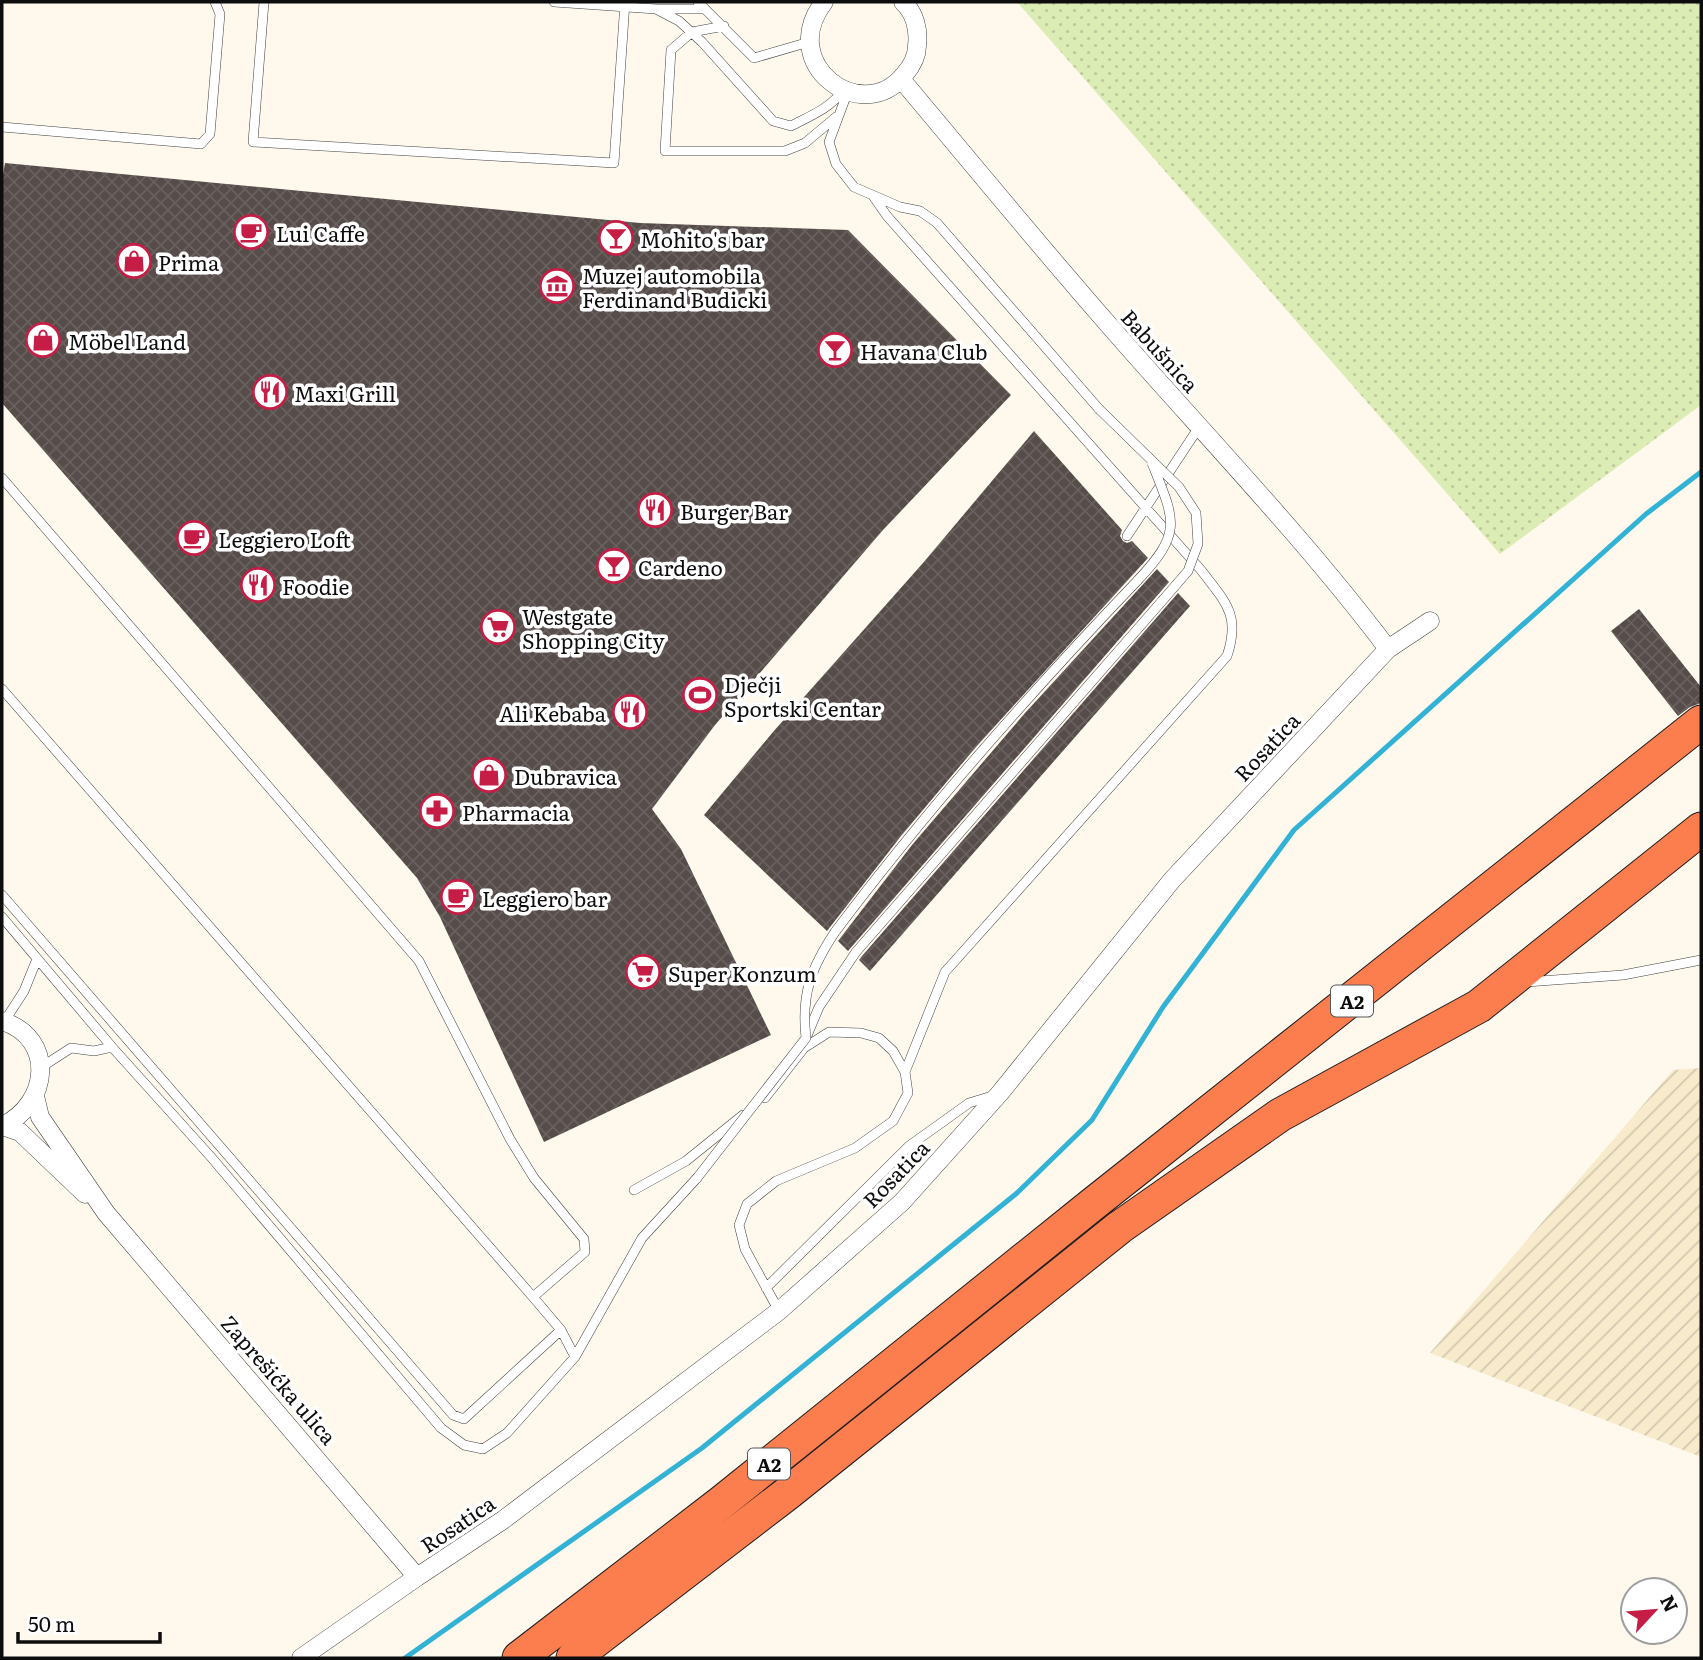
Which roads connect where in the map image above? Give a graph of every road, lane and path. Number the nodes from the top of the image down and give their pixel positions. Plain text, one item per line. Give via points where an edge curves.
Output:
1 (215, 2) edge
2 (264, 2) edge
3 (554, 2) edge
4 (907, 3) edge
5 (625, 4) edge
6 (816, 5) edge
7 (701, 6) edge
8 (656, 9) junction
9 (724, 26) junction
10 (692, 32) junction
11 (809, 41) junction
12 (901, 79) junction
13 (846, 91) junction
14 (838, 116) junction
15 (2, 127) edge
16 (873, 196) junction
17 (1199, 427) junction
18 (1150, 458) junction
19 (2, 478) edge
20 (1144, 507) junction
21 (1127, 536) dead end
22 (1430, 621) dead end
23 (1388, 649) junction
24 (2, 688) edge
25 (1701, 722) edge
26 (1701, 829) edge
27 (2, 895) edge
28 (2, 917) edge
29 (37, 959) junction
30 (1701, 960) edge
31 (1507, 984) junction
32 (3, 1021) edge
33 (806, 1038) junction
34 (112, 1047) junction
35 (40, 1068) junction
36 (905, 1072) junction
37 (1000, 1093) junction
38 (35, 1096) junction
39 (2, 1126) edge
40 (634, 1190) dead end
41 (106, 1213) junction
42 (766, 1288) junction
43 (533, 1297) junction
44 (779, 1311) junction
45 (561, 1330) junction
46 (575, 1357) junction
47 (417, 1577) junction
48 (301, 1658) edge
49 (519, 1658) edge
50 (573, 1658) edge

1 - 15 lane via 220,14 210,134 201,144
2 - 5 lane via 253,142 614,163
3 - 5 lane
4 - 12 street via 918,35 914,59
5 - 8 lane
6 - 11 street
7 - 8 lane
7 - 9 lane
8 - 10 lane
9 - 10 lane
9 - 11 lane via 754,58
10 - 13 lane via 773,121 791,127
10 - 14 lane via 671,50 665,150 785,151 806,144
11 - 13 street via 819,71
12 - 13 street via 876,92
12 - 17 street, Babušnica
13 - 14 lane
14 - 16 lane via 829,142 836,164 854,187
16 - 18 lane, bridge via 920,211 937,223 1099,409
16 - 20 lane
17 - 20 lane
17 - 23 street, Babušnica
18 - 33 lane, bridge via 1170,507 1165,549 1047,675 898,848 835,932 816,959 807,989
18 - 33 lane, bridge via 1179,487 1196,513 1198,544 1188,571 856,952 819,1007
19 - 43 lane via 419,961 510,1139 534,1178 584,1239 585,1252
20 - 21 lane
20 - 36 lane via 1226,602 1233,636 1227,656 945,972
22 - 23 street, Rosatica
23 - 37 street, Rosatica via 1172,880
24 - 43 lane
25 - 49 highway, A2 via 722,1502
26 - 31 highway, A2
27 - 45 lane via 453,1415 464,1419
28 - 29 lane
29 - 32 lane via 24,991
29 - 34 lane
30 - 31 lane via 1623,975
31 - 50 highway, A2 via 1479,1006 1280,1115 1120,1227
32 - 35 street via 30,1042
33 - 46 lane, bridge via 697,1178 642,1238
34 - 35 lane via 94,1051 71,1048
34 - 46 lane via 441,1428 464,1445 483,1449 507,1433
35 - 38 street
36 - 40 lane via 879,1038 829,1032 804,1048 765,1097 686,1161
36 - 42 lane via 908,1093 893,1121 855,1148 776,1181 747,1204 739,1225 745,1249
37 - 42 lane via 969,1103 909,1146
37 - 44 street, Rosatica via 902,1202
38 - 39 street via 27,1109
38 - 41 street, Zaprešićka ulica via 40,1117
39 - 41 street, Zaprešićka ulica via 20,1132
41 - 47 street, Zaprešićka ulica
42 - 44 lane
43 - 45 lane
44 - 47 street, Rosatica via 503,1520
45 - 46 lane
47 - 48 street, Rosatica

